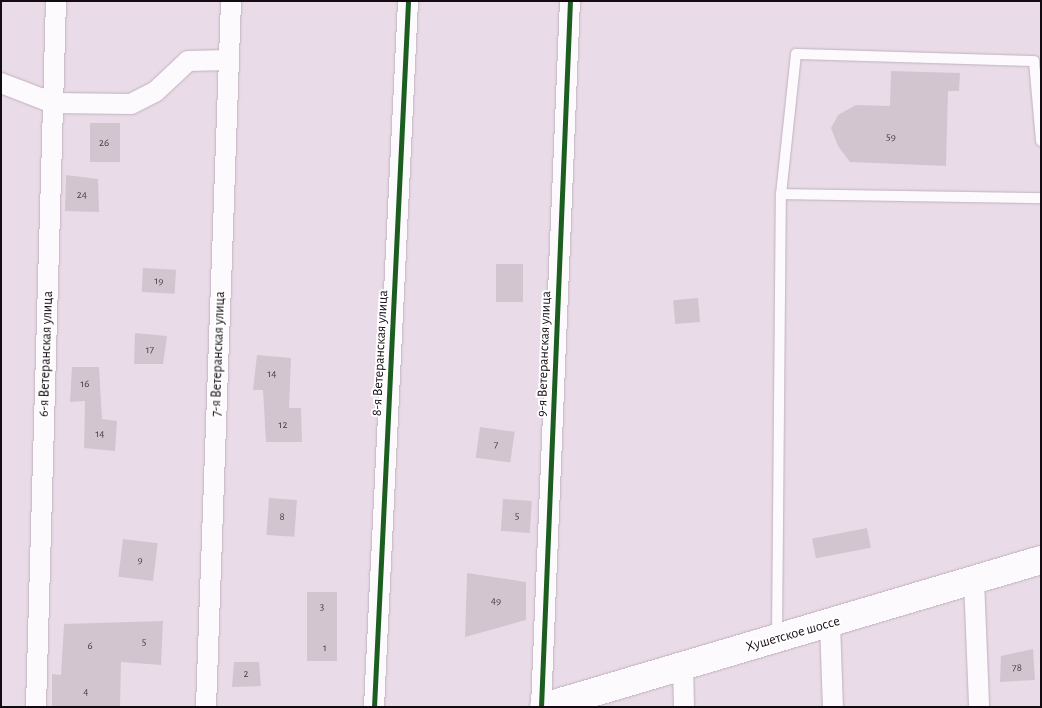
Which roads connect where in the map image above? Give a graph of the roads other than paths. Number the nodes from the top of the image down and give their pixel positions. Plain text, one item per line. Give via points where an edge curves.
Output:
1 (56, 1) edge
2 (231, 1) edge
3 (408, 1) edge
4 (570, 1) edge
5 (229, 60) junction
6 (1, 83) edge
7 (53, 103) junction
8 (1041, 141) edge
9 (781, 194) junction
10 (1041, 198) edge
11 (1041, 560) edge
12 (974, 580) junction
13 (830, 623) junction
14 (777, 638) junction
15 (683, 666) junction
16 (36, 707) edge
17 (206, 707) edge
18 (374, 707) edge
19 (543, 707) edge
20 (684, 707) edge
21 (834, 707) edge
22 (980, 707) edge

1 - 7 street, 6-я Ветеранская улица
2 - 5 street, 7-я Ветеранская улица
3 - 18 street, 8-я Ветеранская улица
4 - 19 street, 9-я Ветеранская улица
5 - 7 street via 188,61 155,92 131,104
5 - 17 street, 7-я Ветеранская улица
6 - 7 street
7 - 16 street, 6-я Ветеранская улица
8 - 9 lane via 1034,61 796,54
9 - 10 lane
9 - 14 lane
11 - 12 main road, Хушетское шоссе
12 - 13 main road, Хушетское шоссе
12 - 22 street
13 - 14 main road, Хушетское шоссе
13 - 21 street
14 - 15 main road, Хушетское шоссе
15 - 19 main road, Хушетское шоссе
15 - 20 street

